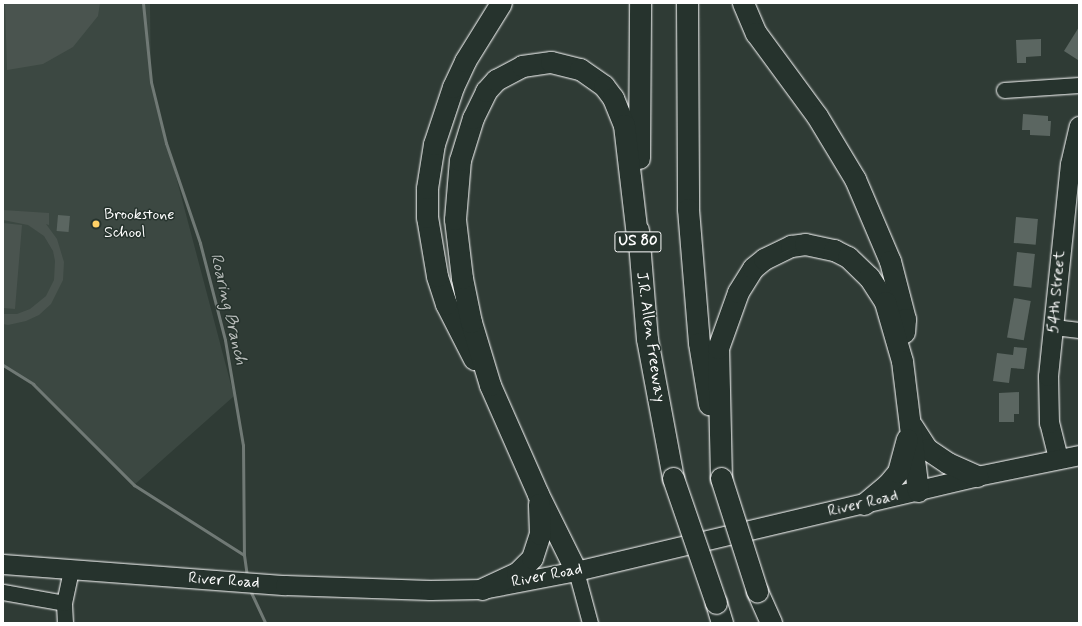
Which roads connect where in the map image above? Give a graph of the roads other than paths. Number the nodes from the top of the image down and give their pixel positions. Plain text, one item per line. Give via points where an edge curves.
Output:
1 (501, 3) edge
2 (640, 3) edge
3 (687, 3) edge
4 (743, 3) edge
5 (1079, 85) edge
6 (1004, 90) dead end
7 (1079, 126) edge
8 (638, 244) junction
9 (1054, 327) junction
10 (1079, 330) edge
11 (902, 361) junction
12 (490, 384) junction
13 (910, 422) junction
14 (1079, 455) edge
15 (1058, 458) junction
16 (977, 476) junction
17 (721, 478) junction
18 (918, 491) junction
19 (538, 494) junction
20 (864, 504) junction
21 (3, 564) edge
22 (71, 571) junction
23 (576, 571) junction
24 (482, 589) junction
25 (3, 592) edge
26 (64, 603) junction
27 (65, 623) edge
28 (590, 623) edge
29 (722, 623) edge
30 (771, 623) edge

1 - 12 highway via 453,87 434,144 427,188 431,247 446,304 464,344
2 - 8 highway, J.R. Allen Freeway / US 80
3 - 17 highway via 688,209 698,343
4 - 11 highway via 756,33 817,116 868,206 890,261 905,319
5 - 6 street
7 - 9 main road, 54th Street via 1070,164
8 - 12 highway via 624,125 613,98 604,86 580,69 551,62 522,66 496,80 486,91 468,132 460,160 455,204 462,278 471,322
8 - 29 highway, J.R. Allen Freeway / US 80, bridge via 647,339 673,478
9 - 10 street
9 - 15 main road, 54th Street via 1048,376 1049,423
11 - 13 highway
11 - 17 highway via 885,302 869,277 848,257 834,250 805,244 784,249 764,258 752,268 738,292 718,348
12 - 19 highway
13 - 16 highway via 926,449 948,463
13 - 18 highway
13 - 20 highway via 905,452 898,472
14 - 15 main road, River Road
15 - 16 main road, River Road
16 - 18 main road, River Road
17 - 30 highway, bridge via 757,591
18 - 20 main road, River Road
19 - 23 highway
19 - 24 highway via 540,534 532,558 517,573
20 - 23 main road, River Road
21 - 22 main road, River Road
22 - 24 main road, River Road via 285,585 430,590
22 - 26 street
23 - 24 main road, River Road
23 - 28 street
25 - 26 street
26 - 27 street

